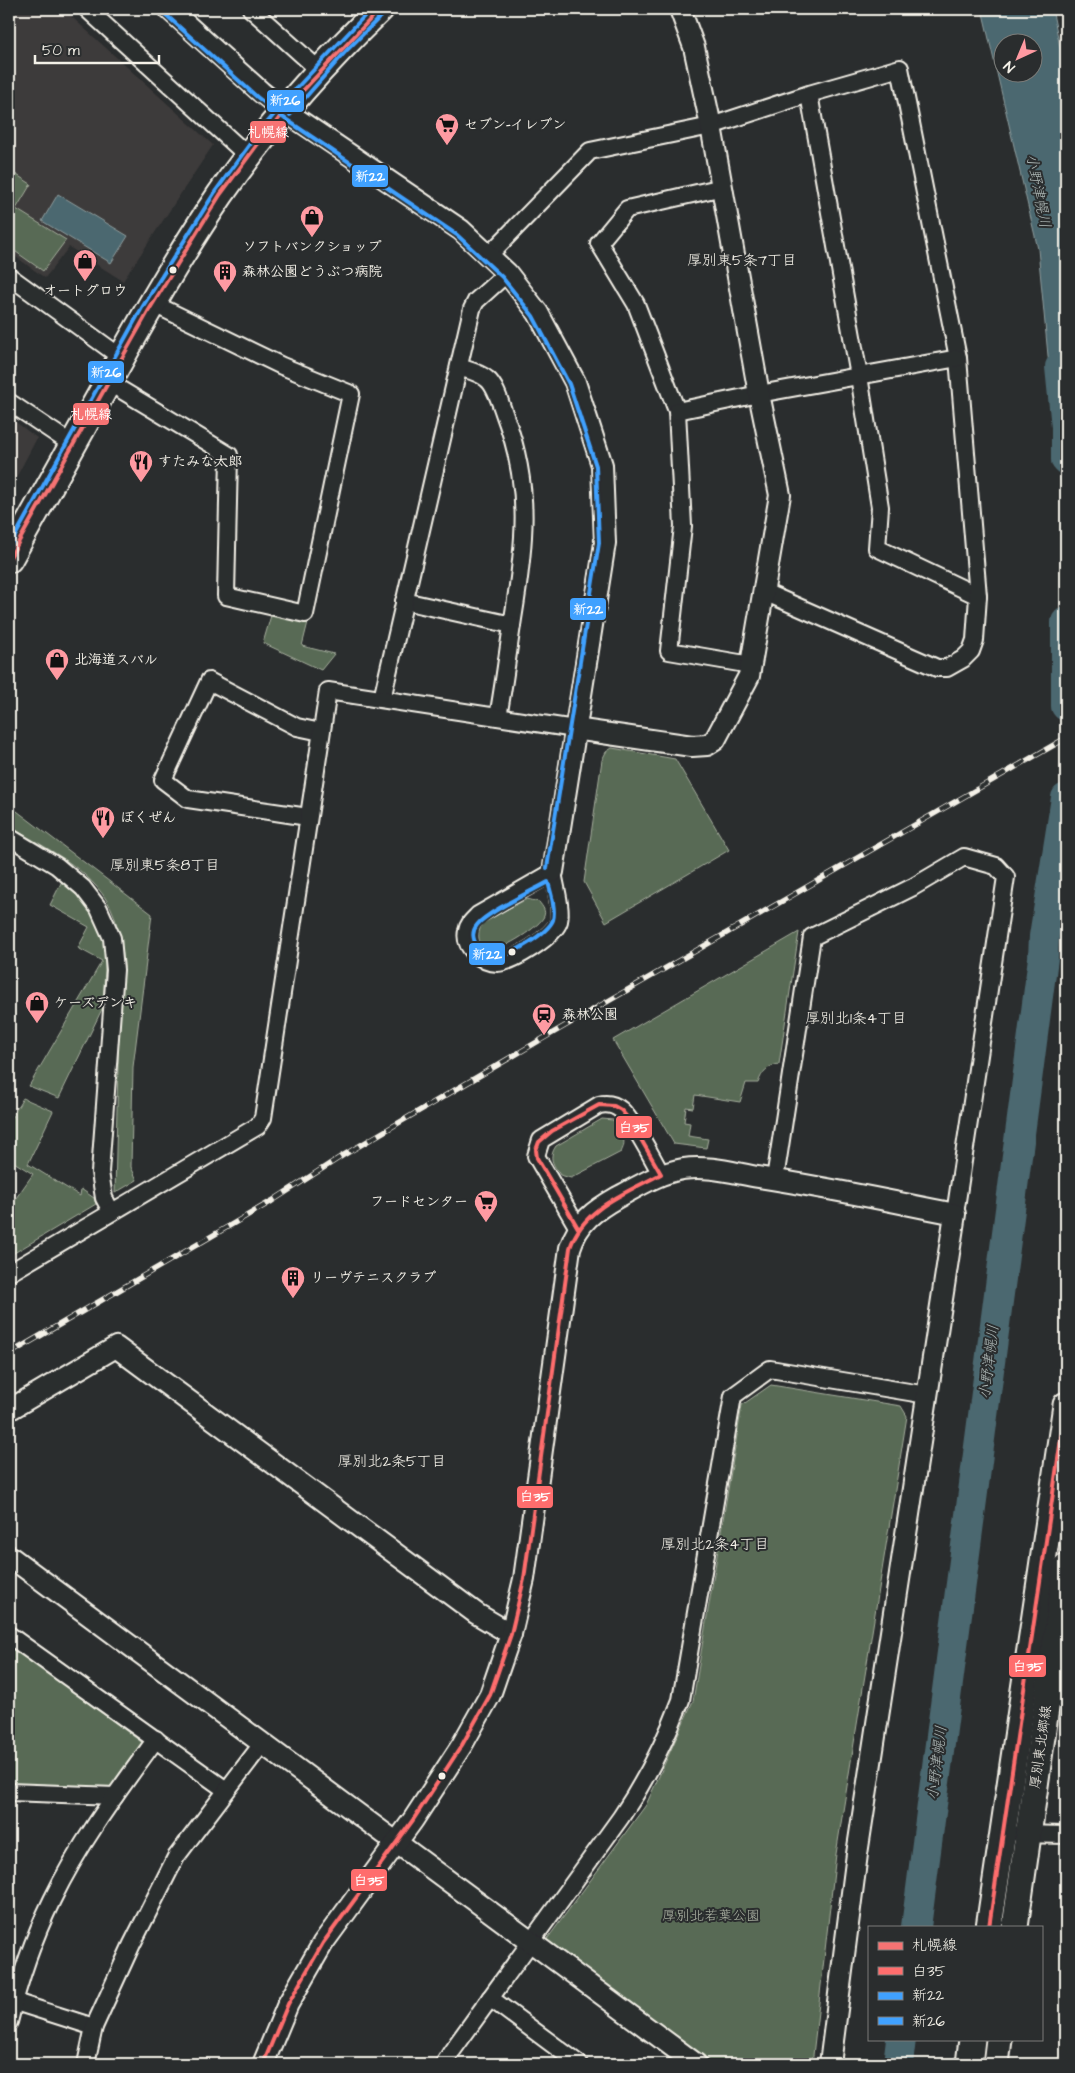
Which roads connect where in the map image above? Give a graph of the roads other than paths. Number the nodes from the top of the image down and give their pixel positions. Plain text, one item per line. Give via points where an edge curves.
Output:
1 (87, 9) edge
2 (169, 9) edge
3 (251, 9) edge
4 (380, 9) edge
5 (680, 9) edge
6 (319, 70) junction
7 (809, 94) junction
8 (285, 110) junction
9 (711, 126) junction
10 (248, 156) junction
11 (723, 187) junction
12 (488, 256) junction
13 (507, 273) junction
14 (9, 276) edge
15 (152, 303) junction
16 (122, 358) junction
17 (958, 358) junction
18 (458, 367) junction
19 (859, 376) junction
20 (108, 382) junction
21 (758, 394) junction
22 (9, 402) edge
23 (677, 411) junction
24 (72, 445) junction
25 (9, 559) edge
26 (762, 591) junction
27 (978, 596) junction
28 (404, 601) junction
29 (512, 625) junction
30 (751, 665) junction
31 (382, 699) junction
32 (498, 717) junction
33 (575, 729) junction
34 (321, 732) junction
35 (308, 817) junction
36 (9, 837) edge
37 (554, 872) junction
38 (661, 1174) junction
39 (775, 1179) junction
40 (111, 1211) junction
41 (955, 1214) junction
42 (578, 1228) junction
43 (9, 1273) edge
44 (927, 1395) junction
45 (1066, 1405) edge
46 (9, 1410) edge
47 (9, 1556) edge
48 (1066, 1567) edge
49 (510, 1634) junction
50 (9, 1635) edge
51 (156, 1739) junction
52 (262, 1744) junction
53 (226, 1790) junction
54 (9, 1792) edge
55 (115, 1796) junction
56 (1002, 1834) junction
57 (1028, 1834) junction
58 (1066, 1834) edge
59 (396, 1844) junction
60 (989, 1926) edge
61 (1015, 1926) edge
62 (530, 1942) junction
63 (490, 1998) junction
64 (11, 2001) edge
65 (9, 2022) edge
66 (94, 2027) junction
67 (972, 2040) edge
68 (999, 2040) edge
69 (86, 2064) edge
70 (263, 2064) edge
71 (444, 2064) edge
72 (579, 2064) edge
73 (696, 2064) edge
74 (830, 2064) edge
75 (969, 2064) edge
76 (996, 2064) edge

1 - 10 street
2 - 8 street
3 - 6 street
4 - 6 highway
5 - 9 street via 694,48
6 - 8 highway
7 - 9 street
7 - 17 street via 900,68
7 - 19 street
8 - 10 highway
8 - 12 street via 462,230
9 - 11 street
9 - 12 street via 590,152
10 - 15 highway via 183,250
11 - 21 street
11 - 23 street via 628,209 599,243 636,304
12 - 13 street
13 - 18 street via 474,305
13 - 33 street via 538,312 575,382 602,465 604,543
14 - 16 street
15 - 16 highway
15 - 20 street via 282,366 351,394 305,614 226,596 229,455
16 - 20 highway
17 - 19 street
17 - 27 street
18 - 28 street
18 - 29 street via 491,383 520,465 525,529
19 - 21 street
19 - 27 street via 880,508 877,548
20 - 24 highway
21 - 23 street
21 - 26 street via 780,495
22 - 24 street
23 - 30 street via 683,526 669,651
24 - 25 highway
26 - 27 street via 937,668 947,668 971,651 975,640
26 - 30 street
28 - 29 street
28 - 31 street
29 - 32 street
30 - 33 street via 715,740 706,745 692,746
31 - 32 street
31 - 34 street via 328,691
32 - 33 street
33 - 37 street
34 - 35 street
34 - 35 street via 297,727 209,681 163,780 188,799
35 - 40 street via 263,1118 258,1126
36 - 40 street via 57,866 83,888 99,909 112,938 115,970 100,1172 104,1198
37 - 37 street via 559,912 554,931 505,962 487,962 479,958 468,943 466,932 470,923 478,915
38 - 39 street via 697,1168
38 - 42 street via 596,1210
38 - 42 street via 626,1115 614,1106 599,1105 546,1136 538,1145 536,1156
39 - 41 street
39 - 41 street via 812,938 964,857 996,866 1006,877
40 - 43 street
41 - 44 street
42 - 49 street via 570,1248 524,1579
44 - 62 street via 770,1369 733,1396 681,1700 664,1744 641,1787
44 - 74 street via 857,1854
45 - 56 main road, 厚別東北郷線
46 - 49 street via 116,1347 469,1608
47 - 52 street
48 - 57 main road, 厚別東北郷線
49 - 59 street via 485,1703 462,1745
50 - 51 street
51 - 53 street
51 - 55 street
52 - 53 street
52 - 59 street
53 - 66 street via 176,1857
54 - 55 street
55 - 64 street via 53,1899
56 - 57 street
56 - 60 main road, 厚別東北郷線
57 - 58 street
57 - 61 main road, 厚別東北郷線
59 - 62 street
59 - 70 street via 322,1943 288,2004
62 - 63 street
62 - 73 street
63 - 71 street
63 - 72 street
64 - 65 street
64 - 66 street
66 - 69 street
67 - 75 main road
68 - 76 main road

